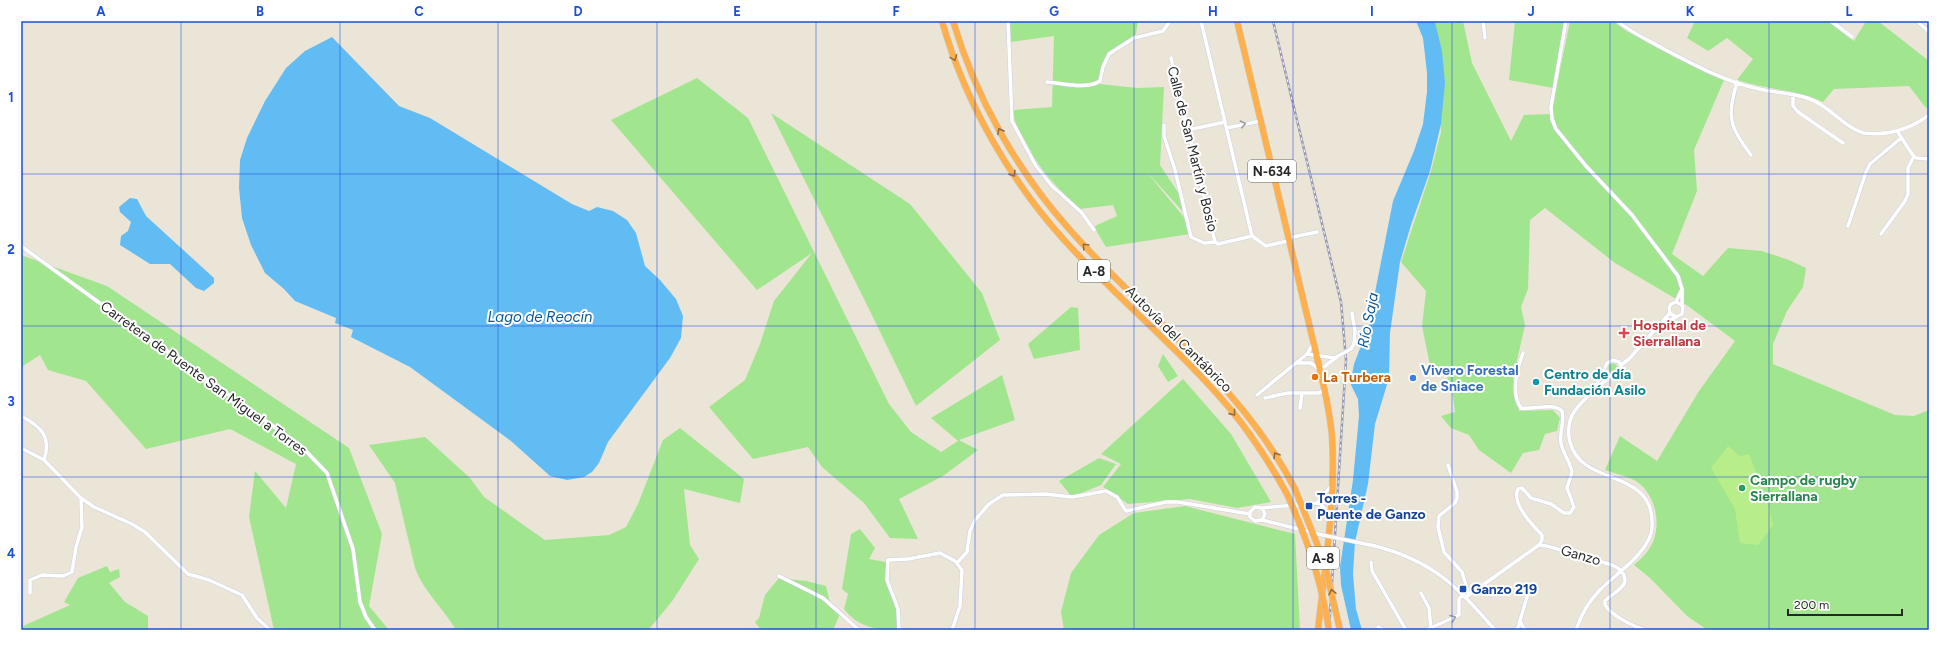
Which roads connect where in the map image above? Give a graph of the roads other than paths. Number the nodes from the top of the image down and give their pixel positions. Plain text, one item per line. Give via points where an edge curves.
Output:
1 (942, 21) edge
2 (953, 21) edge
3 (1008, 21) edge
4 (1170, 21) edge
5 (1201, 21) edge
6 (1237, 21) edge
7 (1483, 21) edge
8 (1566, 21) edge
9 (1617, 21) edge
10 (1831, 21) edge
11 (1917, 21) edge
12 (1929, 32) edge
13 (1852, 37) dead end
14 (1485, 38) dead end
15 (1171, 58) dead end
16 (1047, 82) dead end
17 (1736, 82) junction
18 (1793, 95) junction
19 (1929, 115) edge
20 (1260, 121) junction
21 (1225, 122) junction
22 (1164, 126) dead end
23 (1227, 128) junction
24 (1188, 130) junction
25 (1897, 131) junction
26 (1901, 138) junction
27 (1842, 143) dead end
28 (1751, 155) dead end
29 (1914, 156) junction
30 (1929, 159) edge
31 (1848, 226) dead end
32 (1094, 230) dead end
33 (1317, 232) dead end
34 (1881, 234) dead end
35 (1252, 236) junction
36 (1288, 240) junction
37 (1215, 242) junction
38 (21, 246) edge
39 (1682, 289) junction
40 (1676, 302) junction
41 (1682, 305) junction
42 (1352, 313) dead end
43 (1670, 313) junction
44 (1676, 317) junction
45 (1659, 325) junction
46 (1523, 353) dead end
47 (1314, 355) junction
48 (1336, 357) junction
49 (1311, 362) junction
50 (1295, 363) junction
51 (1621, 365) junction
52 (1322, 368) junction
53 (1605, 371) junction
54 (1613, 376) junction
55 (1594, 389) junction
56 (1324, 391) junction
57 (1302, 393) junction
58 (1257, 395) dead end
59 (1266, 398) dead end
60 (1300, 408) dead end
61 (21, 416) edge
62 (22, 450) edge
63 (44, 460) junction
64 (1448, 466) dead end
65 (1331, 486) junction
66 (81, 498) junction
67 (1319, 501) junction
68 (1330, 502) junction
69 (1262, 508) junction
70 (1250, 514) junction
71 (1329, 518) junction
72 (1262, 520) junction
73 (1539, 545) junction
74 (1371, 562) dead end
75 (957, 563) junction
76 (1620, 571) junction
77 (779, 576) dead end
78 (1531, 591) dead end
79 (30, 593) dead end
80 (1421, 593) dead end
81 (1466, 595) junction
82 (1519, 624) junction
83 (1378, 627) dead end
84 (1431, 629) edge
85 (1640, 629) edge
86 (270, 630) edge
87 (374, 630) edge
88 (859, 630) edge
89 (899, 630) edge
90 (952, 630) edge
91 (1318, 630) edge
92 (1330, 630) edge
93 (1340, 630) edge
94 (1384, 630) edge
95 (1406, 630) edge
96 (1426, 630) edge
97 (1495, 630) edge
98 (1516, 630) edge
99 (1525, 630) edge
100 (1576, 630) edge
101 (1646, 630) edge

1 -> 92 highway, Autovía del Cantábrico / A-8, bridge via 957,65 978,112 1026,192 1079,255 1223,400 1254,440 1286,494 1313,558
93 -> 2 highway, Autovía del Cantábrico / A-8, bridge via 1324,561 1295,489 1267,441 1231,394 1081,242 1039,192 1004,139 988,108 966,59
3 - 32 street via 1012,121 1036,166 1051,185 1082,213
4 - 16 street via 1163,31 1134,38 1109,54 1100,81 1096,84
5 - 21 street
6 - 20 highway, N-634
7 - 14 street
8 - 39 street via 1551,107 1556,129 1586,166 1632,215 1678,276
9 - 17 street via 1681,58
10 - 13 street
11 - 12 street
15 - 24 street, Calle de San Martín y Bosio
17 - 18 street
17 - 28 street via 1730,117 1738,137
18 - 25 street via 1822,104 1848,125 1863,133
18 - 27 street via 1793,106 1798,112
19 - 25 street via 1910,128
23 -> 20 street
20 - 36 highway, N-634
21 - 23 street
21 - 24 street
22 - 37 street, Calle de San Martín y Bosio via 1164,136 1191,238 1204,243
23 - 35 street
24 - 37 street, Calle de San Martín y Bosio
25 - 26 street
26 - 29 street
26 - 31 street via 1870,164
29 - 30 street
29 - 34 street via 1908,168 1908,194
33 - 36 street
35 - 36 street via 1266,246
35 - 37 street via 1218,244
36 - 47 highway, N-634
38 - 87 street, Carretera de Puente San Miguel a Torres via 118,318 301,446 315,459 327,473 353,549 360,602
39 - 40 street
39 - 41 street
40 - 41 street
40 - 43 street via 1670,306
41 - 44 street via 1682,314
42 - 48 street, bridge via 1354,344 1351,349
43 - 44 street
43 - 45 street
44 - 45 street
45 - 51 street
46 - 73 street via 1517,368 1519,405 1521,408 1529,409 1553,406 1562,411 1561,444 1572,472 1567,485 1574,507 1570,513 1531,498 1522,488 1516,492 1523,513 1542,535
47 - 48 street
47 - 49 street
47 - 50 street
47 - 52 highway, N-634
48 - 52 street
49 - 50 street
49 - 52 street
50 - 58 street
51 - 53 street via 1613,360 1607,363
51 - 54 street via 1620,372
52 - 56 highway, N-634
53 - 54 street
53 - 55 street
54 - 55 street
55 - 76 street via 1570,420 1568,433 1571,447 1577,458 1586,466 1636,488 1644,496 1652,517 1649,540
56 - 57 street
56 - 65 highway, N-634 via 1332,436
57 - 59 street
57 - 60 street
61 - 63 street via 40,428 43,433 46,453
62 - 63 street
63 - 66 street
64 - 81 street via 1458,496 1455,503 1438,516 1438,527 1444,552 1462,572
65 - 67 street
65 - 68 highway, N-634
66 - 79 street via 82,528 72,572 63,576 42,575 30,580
66 - 86 street via 94,507 139,528 188,574 209,580 242,595 257,618
67 - 68 street
67 - 69 street
67 - 71 street
68 - 71 highway, N-634
69 - 70 street via 1253,508
69 - 72 street via 1265,514
70 - 72 street via 1253,520
70 - 75 street via 1178,502 1166,502 1126,512 1117,497 1106,491 1072,497 1045,494 1008,495 994,499 975,520 966,552
71 - 91 highway, N-634
72 - 81 street, bridge via 1375,546 1420,562
73 - 76 street, Ganzo via 1564,550 1586,559 1606,562
73 - 81 street
74 - 95 street via 1372,571
75 - 89 street via 940,553 888,560 887,580 898,609
75 - 90 street via 962,568 963,576 960,606
76 - 85 street via 1624,577 1624,584 1605,601 1605,605 1610,612
76 - 100 street via 1589,603
77 - 88 street via 823,598
78 - 82 street via 1526,597
80 - 84 street via 1429,608
84 -> 81 street via 1459,615 1459,599
81 - 97 street
82 - 98 street
82 - 99 street via 1523,625
83 - 94 street
84 - 96 street
85 - 101 street

